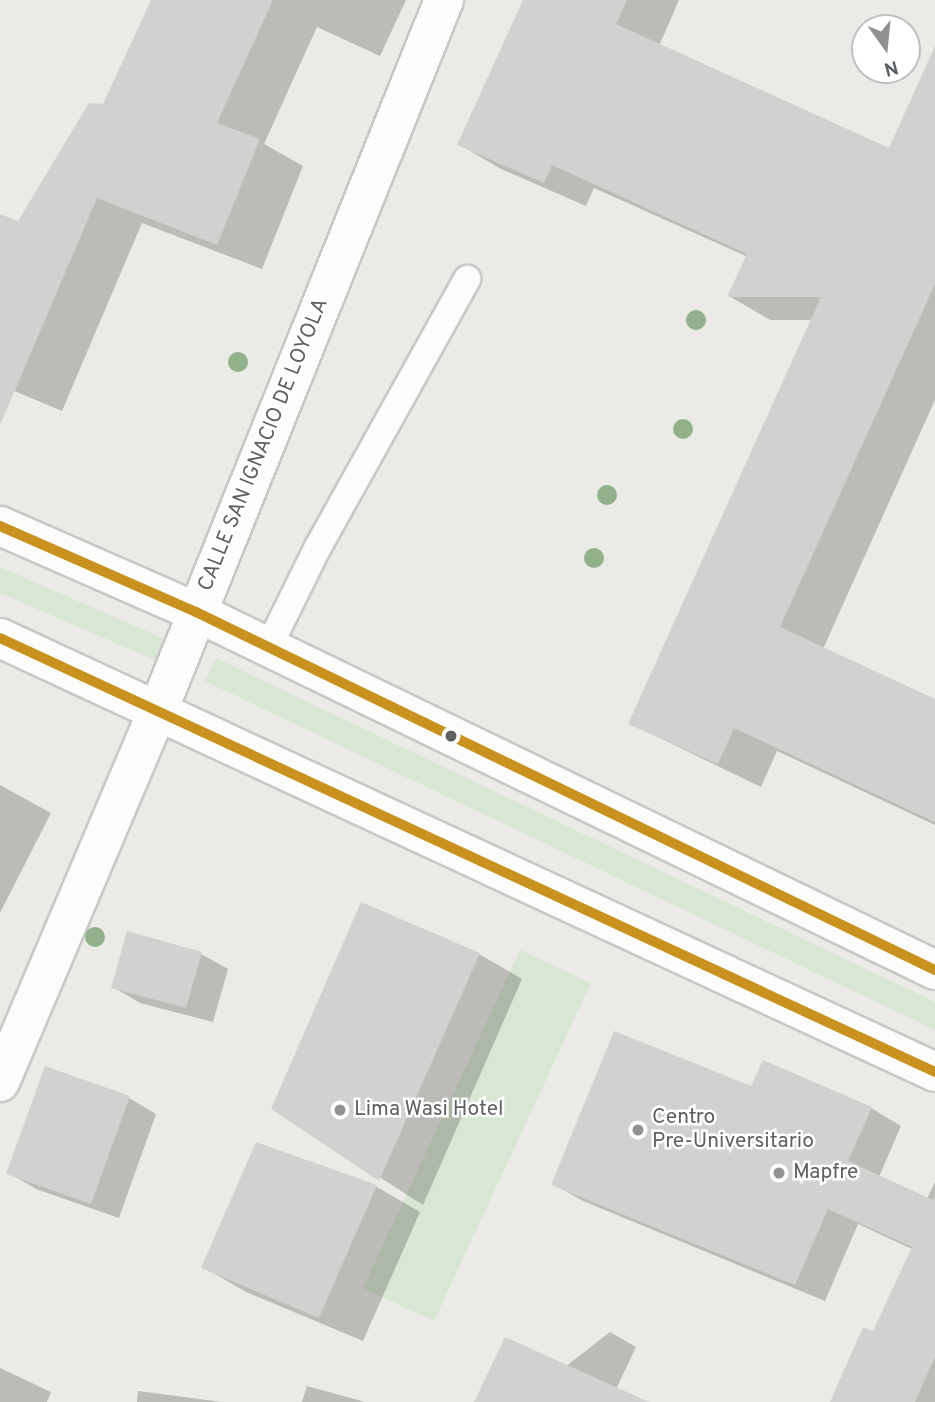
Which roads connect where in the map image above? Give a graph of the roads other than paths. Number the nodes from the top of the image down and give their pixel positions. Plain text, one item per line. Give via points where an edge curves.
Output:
1 (444, 0) edge
2 (467, 279) dead end
3 (0, 526) edge
4 (196, 612) junction
5 (0, 638) edge
6 (268, 648) junction
7 (159, 708) junction
8 (935, 970) edge
9 (935, 1072) edge
10 (0, 1082) edge

1 - 4 main road, CALLE SAN IGNACIO DE LOYOLA
2 - 6 lane via 318,547
3 - 4 main road
4 - 6 main road
4 - 7 main road, CALLE SAN IGNACIO DE LOYOLA
5 - 7 main road
6 - 8 main road
7 - 9 main road
7 - 10 main road, CALLE SAN IGNACIO DE LOYOLA

